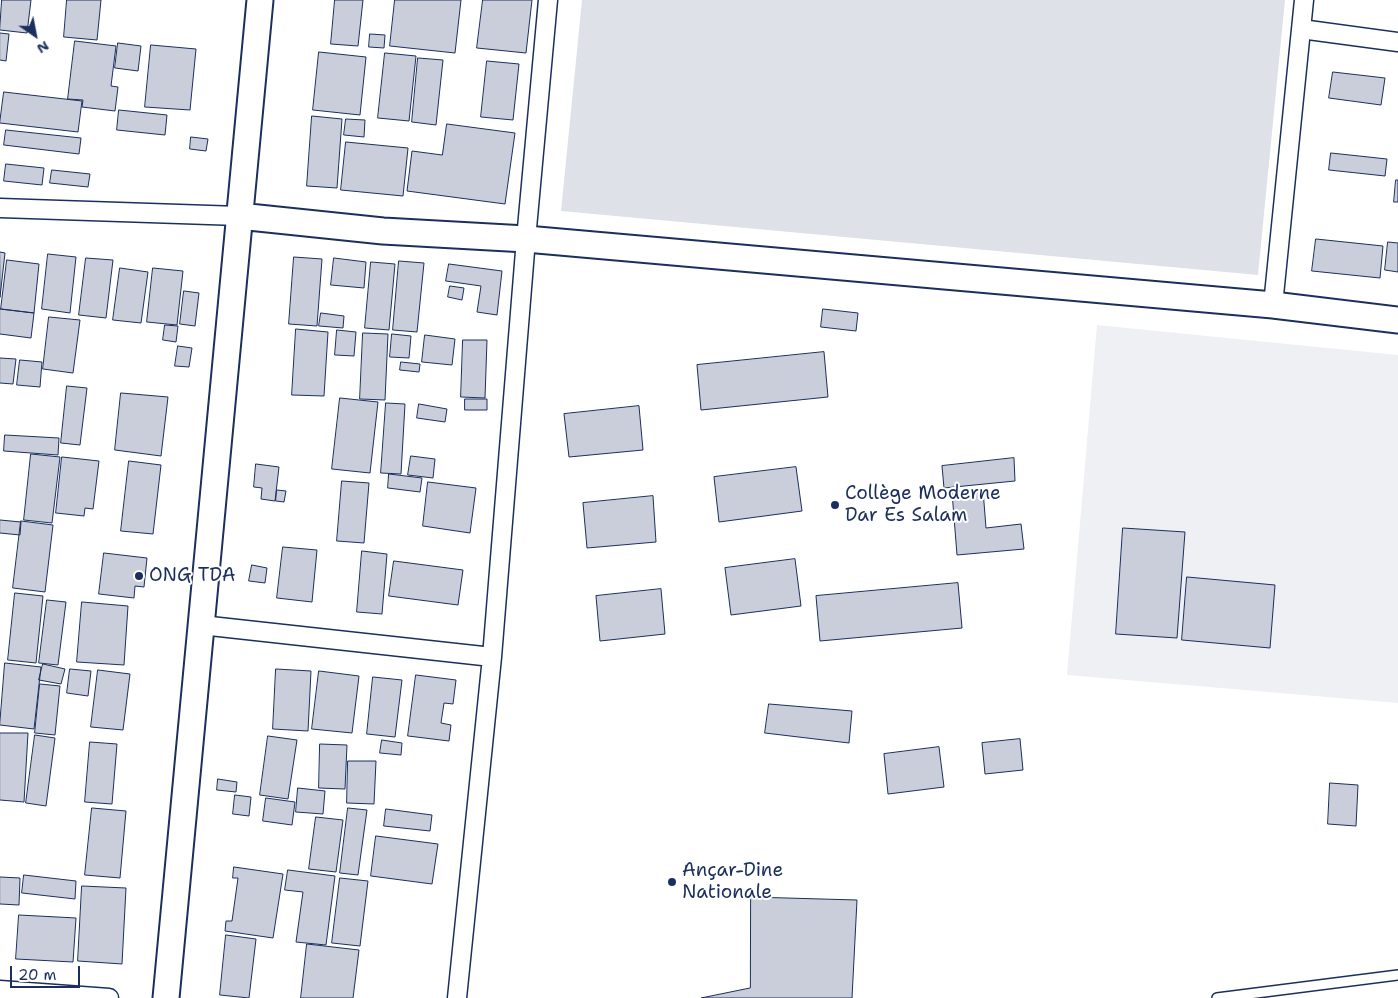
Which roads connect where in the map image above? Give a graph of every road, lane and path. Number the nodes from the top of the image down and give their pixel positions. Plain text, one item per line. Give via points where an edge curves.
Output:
1 (260, 0) edge
2 (548, 0) edge
3 (1304, 0) edge
4 (1301, 29) junction
5 (1398, 42) edge
6 (0, 208) edge
7 (240, 216) junction
8 (526, 239) junction
9 (1273, 306) junction
10 (1398, 320) edge
11 (202, 625) junction
12 (492, 657) junction
13 (1398, 975) edge
14 (0, 990) edge
15 (109, 998) edge
16 (166, 998) edge
17 (457, 998) edge
18 (1217, 998) edge

1 - 7 street
2 - 8 street
3 - 4 street
4 - 5 street
4 - 9 street
6 - 7 street
7 - 8 street via 383,231
7 - 11 street
8 - 9 street
8 - 12 street
9 - 10 street
11 - 12 street
11 - 16 street
12 - 17 street
13 - 18 lane
14 - 15 street

